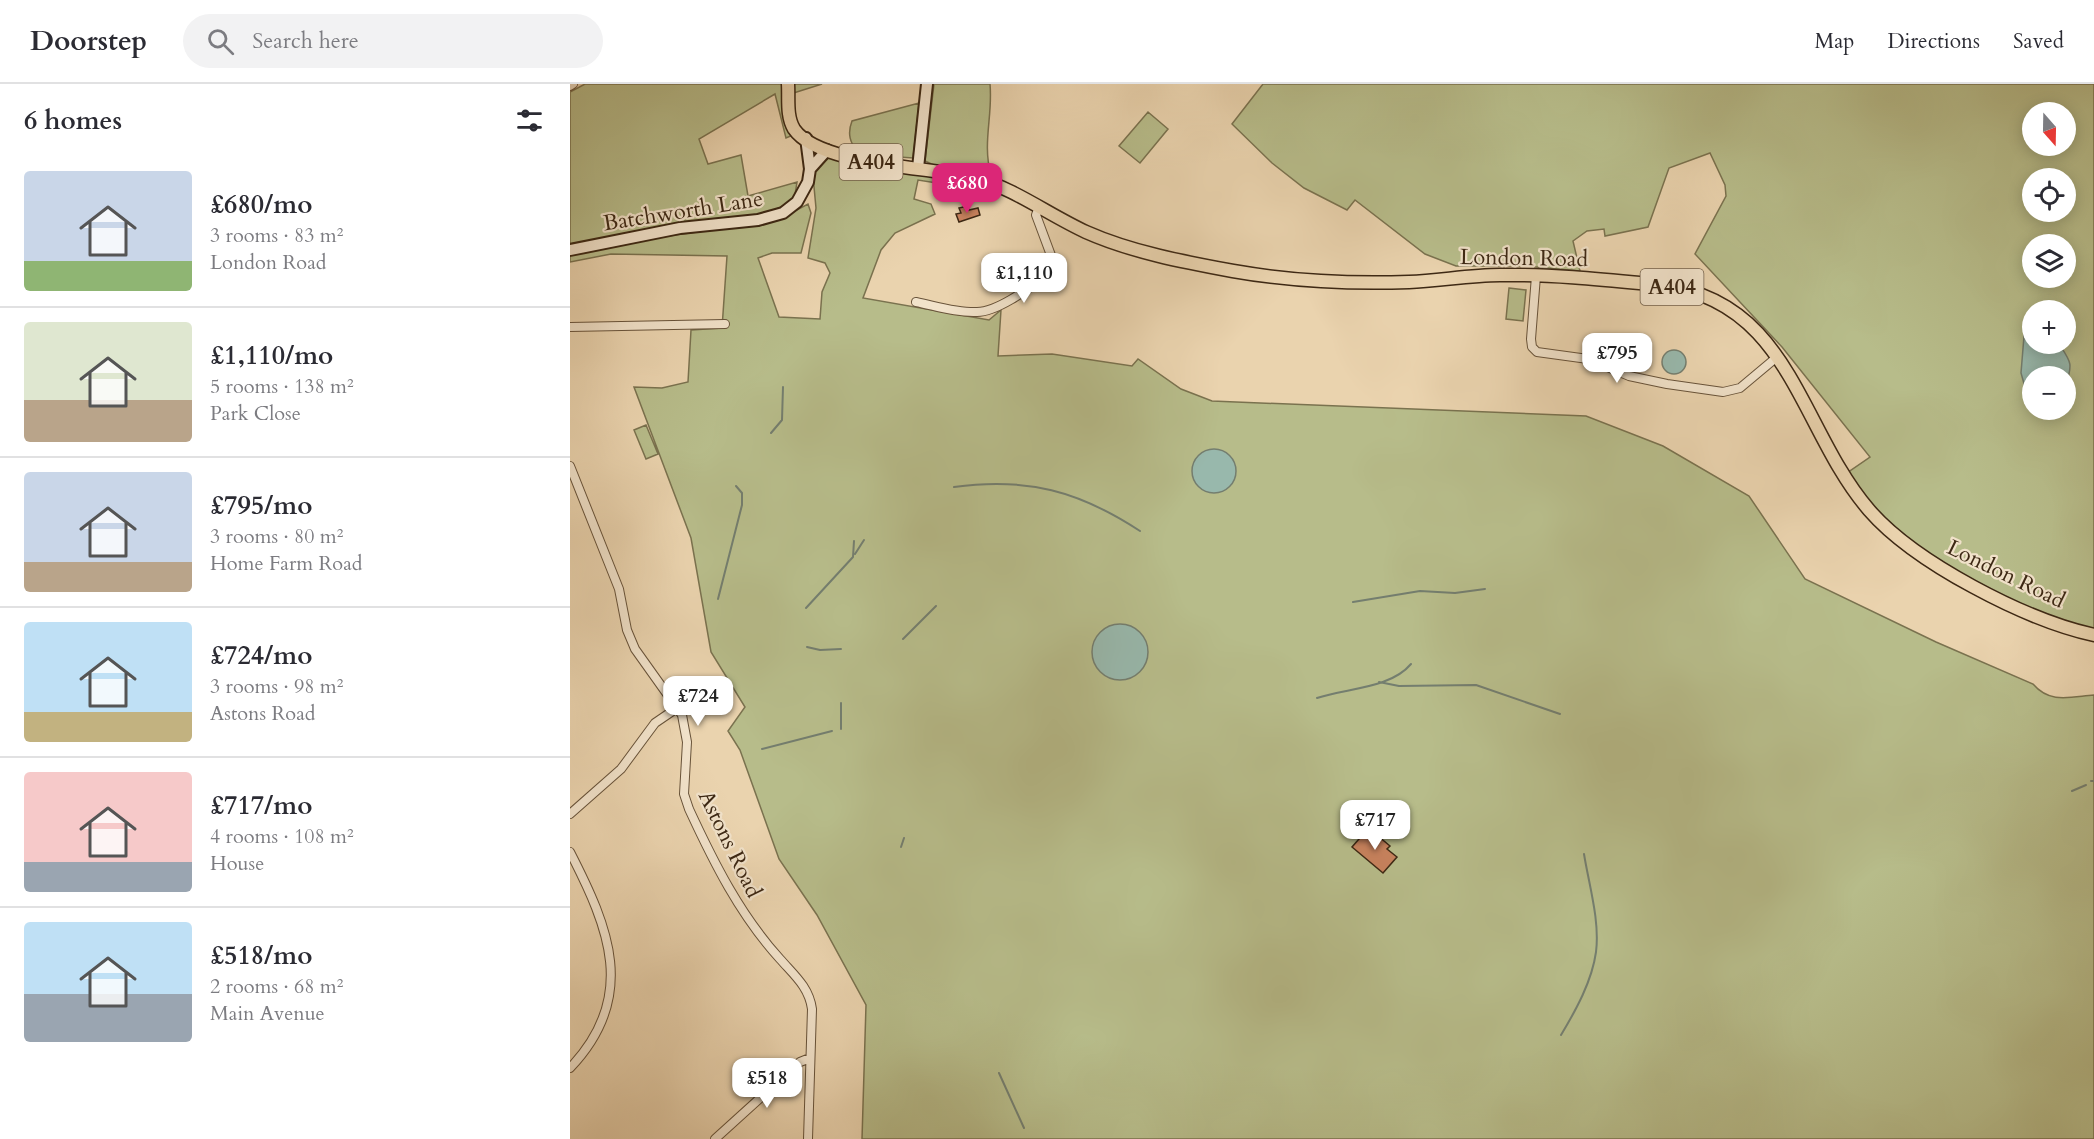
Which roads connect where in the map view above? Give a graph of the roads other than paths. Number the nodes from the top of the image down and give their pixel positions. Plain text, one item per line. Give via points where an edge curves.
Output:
1 (788, 84) edge
2 (927, 84) edge
3 (806, 138) junction
4 (827, 150) junction
5 (918, 168) junction
6 (810, 169) junction
7 (1040, 207) junction
8 (570, 249) edge
9 (1536, 276) junction
10 (916, 302) dead end
11 (725, 324) dead end
12 (570, 327) edge
13 (1777, 357) junction
14 (570, 466) edge
15 (2094, 635) edge
16 (677, 708) junction
17 (570, 814) edge
18 (570, 852) edge
19 (810, 1058) junction
20 (570, 1068) edge
21 (715, 1139) edge
22 (808, 1139) edge

1 - 3 main road, A404 via 792,123 795,131
2 - 5 street
3 - 4 main road, A404
3 - 6 street, Batchworth Lane
4 - 5 main road, London Road / A404
4 - 6 street, Batchworth Lane
5 - 7 main road, London Road / A404 via 980,179
6 - 8 street, Batchworth Lane via 801,196 777,215
7 - 9 main road, London Road / A404 via 1108,240 1236,272 1369,283
7 - 10 street via 1036,215 1052,258 1051,272 985,312
9 - 13 main road, London Road / A404 via 1695,292 1736,313
9 - 13 street via 1531,339 1537,352 1588,359 1629,376 1722,392 1740,388
11 - 12 street
13 - 15 main road, London Road / A404 via 1796,384 1851,486 1880,522 1963,581 2047,620
14 - 16 street, Astons Road via 619,589 635,649
16 - 17 street via 655,723 621,769
16 - 19 street, Astons Road via 686,732 684,783 689,809 732,896 762,939 807,991 812,1009
18 - 20 street via 601,916 610,969 608,1003 602,1021
19 - 21 street via 800,1062
19 - 22 street

